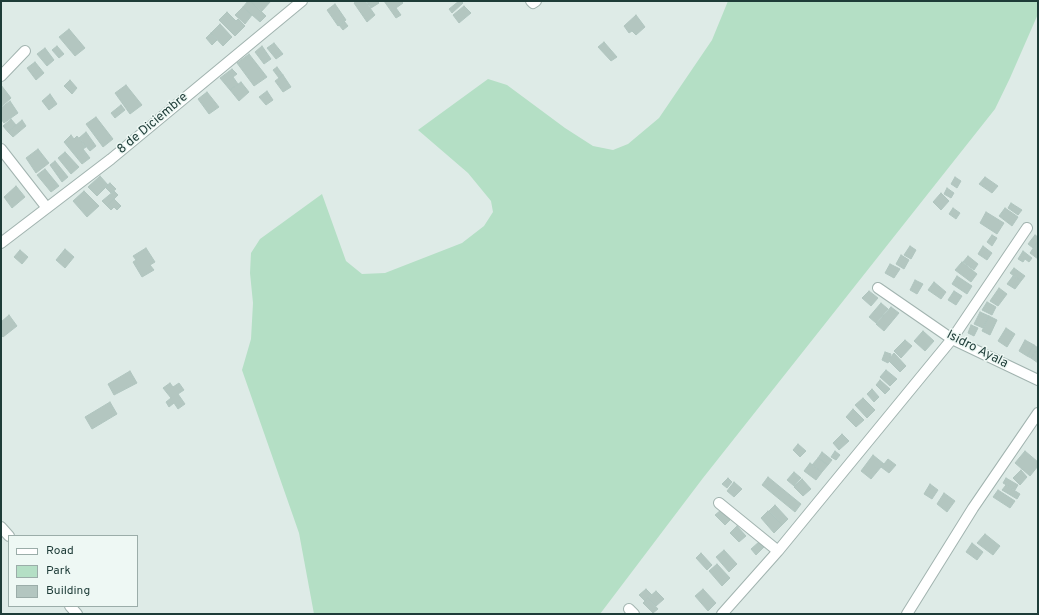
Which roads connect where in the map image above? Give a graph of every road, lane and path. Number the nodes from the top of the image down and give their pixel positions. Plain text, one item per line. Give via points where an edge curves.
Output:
1 (302, 1) edge
2 (531, 1) edge
3 (536, 1) edge
4 (25, 51) dead end
5 (1, 76) edge
6 (1, 149) edge
7 (47, 208) junction
8 (1027, 228) dead end
9 (1, 243) edge
10 (878, 288) dead end
11 (952, 339) junction
12 (1038, 380) edge
13 (1038, 413) edge
14 (719, 503) dead end
15 (1, 527) edge
16 (8, 535) edge
17 (778, 551) junction
18 (722, 614) edge
19 (907, 614) edge

1 - 7 street, 8 de Diciembre via 111,159
2 - 3 street via 533,4
4 - 5 street
6 - 7 street
7 - 9 street, 8 de Diciembre
8 - 11 street
10 - 11 street, Isidro Ayala
11 - 12 street, Isidro Ayala
11 - 17 street
13 - 19 street via 973,508
14 - 17 street
15 - 16 street
17 - 18 street

